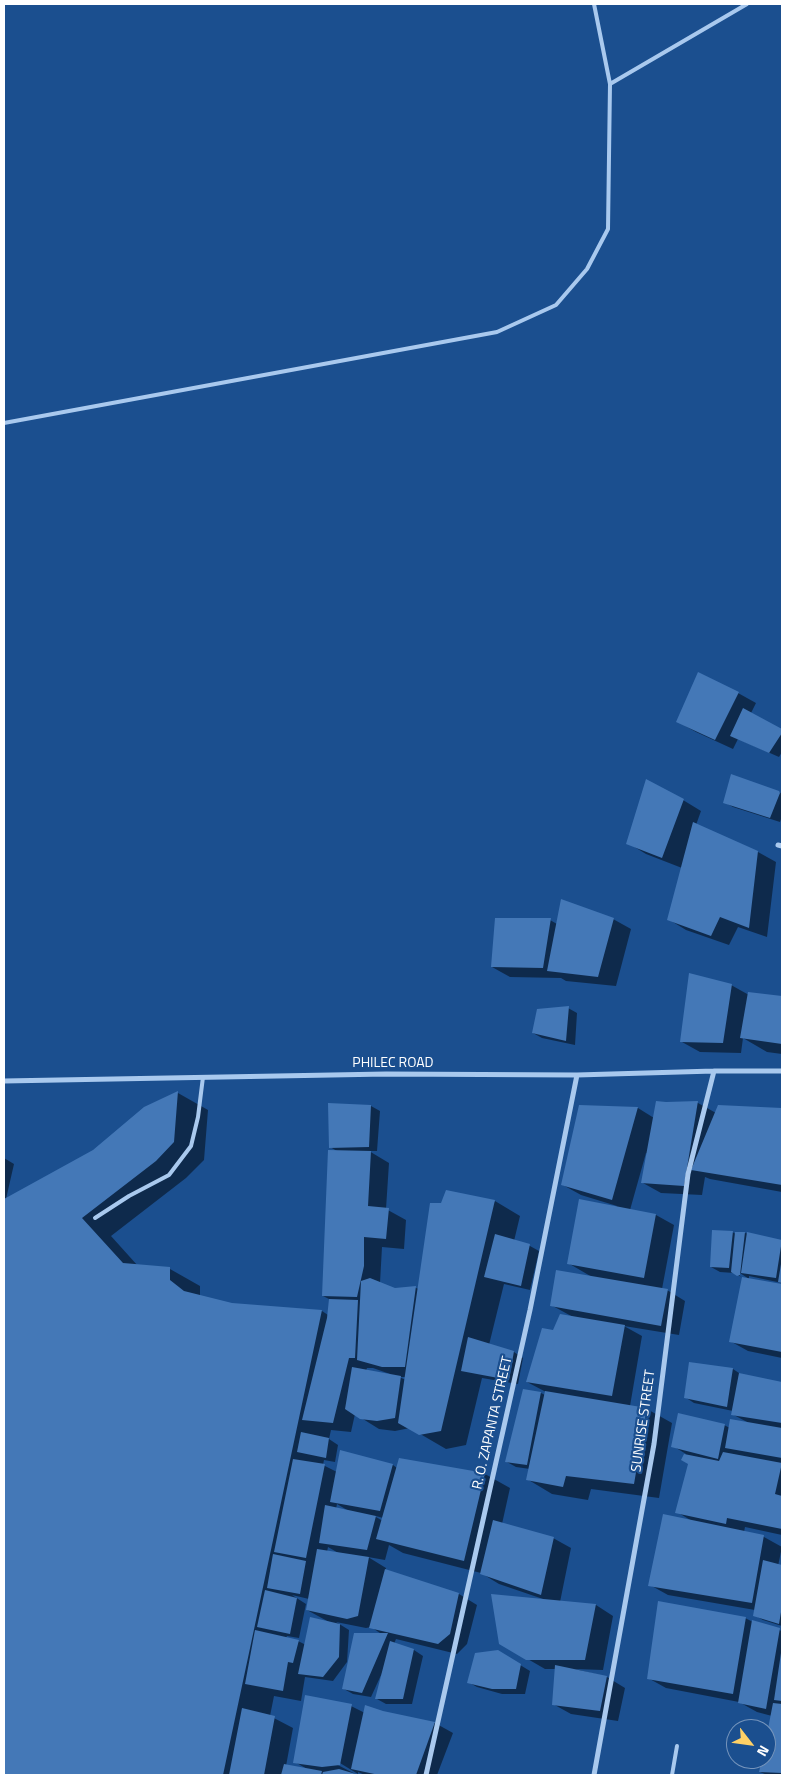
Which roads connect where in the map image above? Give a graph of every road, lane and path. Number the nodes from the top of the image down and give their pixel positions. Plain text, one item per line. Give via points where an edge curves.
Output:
1 (594, 4) edge
2 (747, 4) edge
3 (610, 84) junction
4 (4, 423) edge
5 (714, 1070) junction
6 (782, 1071) edge
7 (577, 1075) junction
8 (203, 1078) junction
9 (4, 1081) edge
10 (95, 1218) dead end
11 (677, 1746) dead end
12 (426, 1775) edge
13 (594, 1775) edge
14 (672, 1775) edge

1 - 3 lane
2 - 3 lane
3 - 4 lane via 608,229 588,269 556,305 497,332
5 - 6 street, PHILEC ROAD
5 - 7 street, PHILEC ROAD
5 - 13 street, SUNRISE STREET via 688,1174 654,1444
7 - 8 street, PHILEC ROAD via 386,1074
7 - 12 street, R. O. ZAPANTA STREET via 530,1310
8 - 9 street, PHILEC ROAD
8 - 10 lane via 191,1146 169,1174
11 - 14 lane

